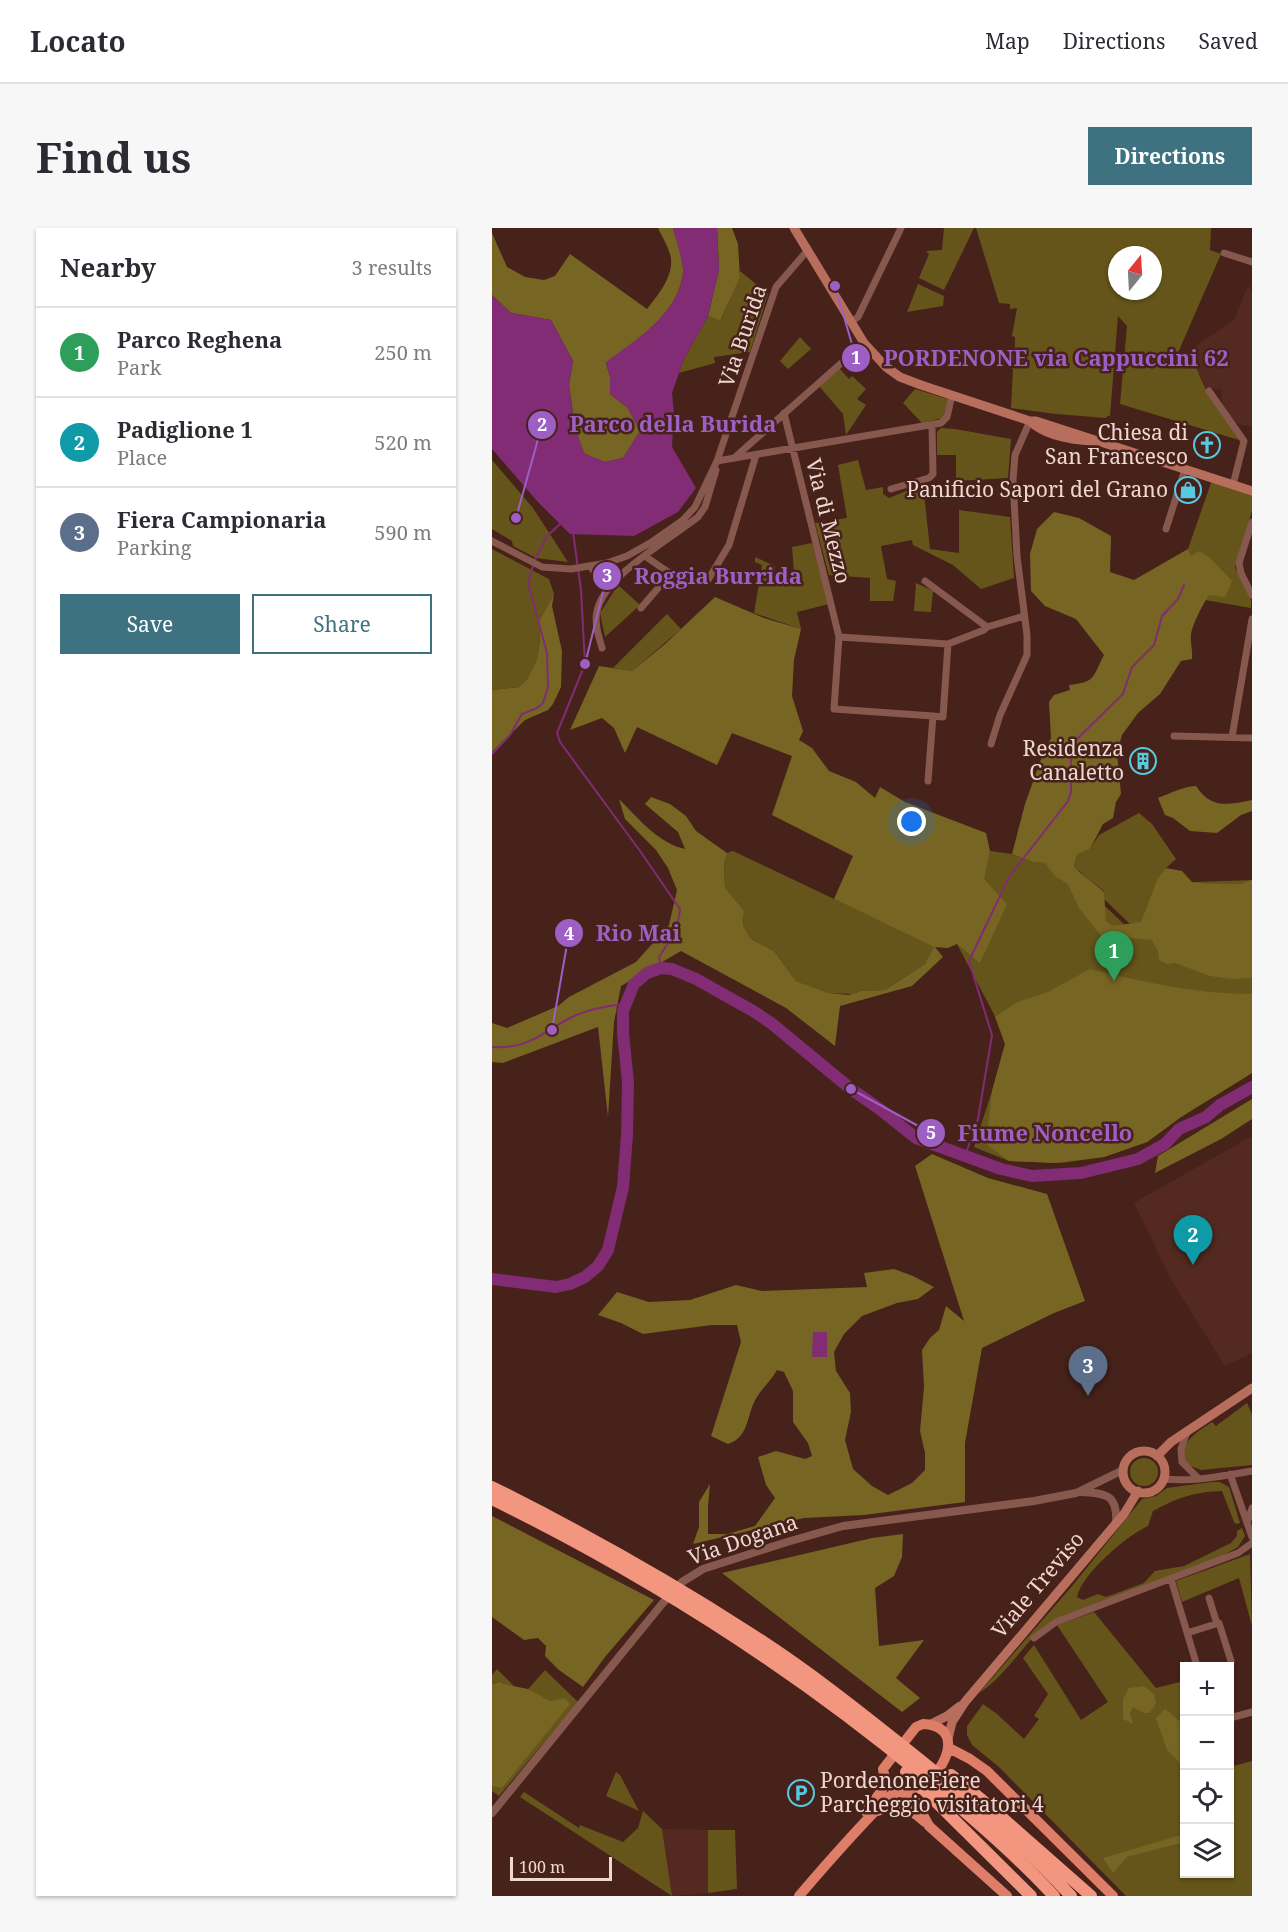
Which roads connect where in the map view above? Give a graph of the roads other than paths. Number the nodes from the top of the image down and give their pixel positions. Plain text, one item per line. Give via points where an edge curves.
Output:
1 (794, 228) edge
2 (901, 228) edge
3 (807, 251) junction
4 (1224, 253) dead end
5 (1252, 262) edge
6 (851, 322) junction
7 (864, 343) junction
8 (1209, 391) dead end
9 (952, 395) junction
10 (784, 413) junction
11 (1030, 421) junction
12 (932, 425) junction
13 (793, 449) junction
14 (756, 454) junction
15 (733, 459) junction
16 (717, 461) junction
17 (1185, 469) junction
18 (1233, 485) junction
19 (891, 489) dead end
20 (1252, 491) edge
21 (1252, 522) edge
22 (1167, 529) dead end
23 (492, 541) edge
24 (645, 556) junction
25 (587, 567) junction
26 (671, 573) junction
27 (925, 581) dead end
28 (606, 591) junction
29 (1252, 595) edge
30 (641, 608) dead end
31 (1024, 616) junction
32 (1252, 619) edge
33 (987, 627) junction
34 (839, 637) junction
35 (948, 644) junction
36 (602, 648) dead end
37 (933, 716) junction
38 (1174, 736) dead end
39 (1232, 737) junction
40 (1252, 738) edge
41 (992, 744) dead end
42 (928, 782) dead end
43 (1252, 1388) edge
44 (1187, 1432) junction
45 (1157, 1456) junction
46 (1123, 1470) junction
47 (1252, 1470) edge
48 (1230, 1474) junction
49 (1163, 1479) junction
50 (1199, 1479) junction
51 (492, 1487) edge
52 (1138, 1491) junction
53 (1077, 1492) junction
54 (492, 1498) edge
55 (1252, 1508) edge
56 (1247, 1523) junction
57 (1116, 1524) junction
58 (1252, 1537) edge
59 (1252, 1543) edge
60 (1171, 1579) junction
61 (658, 1582) junction
62 (1209, 1598) dead end
63 (686, 1599) junction
64 (1217, 1624) junction
65 (1187, 1633) junction
66 (1035, 1638) dead end
67 (1231, 1661) dead end
68 (1196, 1662) edge
69 (964, 1702) junction
70 (1252, 1712) edge
71 (1234, 1717) edge
72 (931, 1724) junction
73 (881, 1735) junction
74 (948, 1743) junction
75 (885, 1780) junction
76 (945, 1788) junction
77 (902, 1793) junction
78 (492, 1813) edge
79 (873, 1814) junction
80 (929, 1826) junction
81 (844, 1843) junction
82 (799, 1896) edge
83 (1007, 1896) edge
84 (1031, 1896) edge
85 (1054, 1896) edge
86 (1071, 1896) edge
87 (1091, 1896) edge
88 (1113, 1896) edge

1 - 3 main road
2 - 6 street via 858,317
3 - 6 main road
3 - 16 street, Via Burida via 776,287
4 - 5 street
6 - 7 main road
7 - 9 main road via 900,377
7 - 10 street
8 - 18 street via 1244,441
9 - 11 main road
9 - 12 street via 946,419
10 - 13 street, Via di Mezzo
10 - 15 street
11 - 17 main road
11 - 31 street via 1015,455 1013,480
12 - 13 street
12 - 19 street via 933,474
13 - 14 street
13 - 34 street, Via di Mezzo
14 - 15 street
14 - 26 street via 729,545 708,580 684,581
15 - 16 street
16 - 24 street via 705,507 698,517
16 - 25 street, Via Burida via 695,507 683,520 627,556
17 - 18 main road
17 - 22 street
18 - 20 main road
21 - 29 street via 1239,563
23 - 25 street, Via Burida via 534,563 571,569
24 - 26 street
24 - 28 street
25 - 28 street
26 - 30 street
27 - 33 street
28 - 36 street via 596,612
31 - 33 street
31 - 41 street via 1027,655 1000,715
32 - 39 street
33 - 35 street
34 - 35 street
34 - 37 street, Via di Mezzo via 834,709
35 - 37 street via 943,717
37 - 42 street
38 - 39 street
39 - 40 street
43 - 44 main road
44 - 45 main road
44 - 50 street via 1181,1449 1182,1462
45 - 46 main road via 1139,1452 1128,1459
45 - 49 main road via 1164,1466
46 - 52 main road via 1127,1483
46 - 53 street, Via Dogana
47 - 48 street
48 - 50 street
48 - 56 street
49 - 50 street
49 - 52 main road via 1156,1489
51 - 61 highway via 559,1520
52 - 57 main road, Viale Treviso
53 - 57 street, Via Dogana via 1106,1495 1117,1510
53 - 78 street, Via Dogana via 843,1526 696,1573 662,1604
54 - 61 highway
55 - 56 street
56 - 58 street
57 - 69 main road, Viale Treviso
59 - 60 street
60 - 65 street
60 - 66 street via 1056,1622
61 - 63 highway
62 - 64 street
63 - 73 highway via 750,1633 851,1705
63 - 73 highway via 834,1706 857,1730
64 - 65 street
64 - 67 street
65 - 68 street
69 - 72 main road, Viale Treviso
69 - 74 main road, Viale Treviso via 952,1722
70 - 71 street
72 - 74 main road via 940,1729
72 - 75 main road, Viale Treviso via 916,1727 886,1764
73 - 76 highway
73 - 76 highway
74 - 77 main road, Viale Treviso via 946,1757 928,1781 914,1791
74 - 88 main road via 987,1771
75 - 77 main road
75 - 81 main road, Viale Treviso via 879,1796
76 - 84 highway
76 - 85 highway
76 - 86 highway
76 - 87 highway via 1030,1841
77 - 79 main road, Viale Treviso via 890,1796
77 - 80 main road via 916,1802
79 - 80 main road via 898,1805 911,1810
79 - 81 main road, Viale Treviso
80 - 83 main road
81 - 82 main road, Viale Treviso

